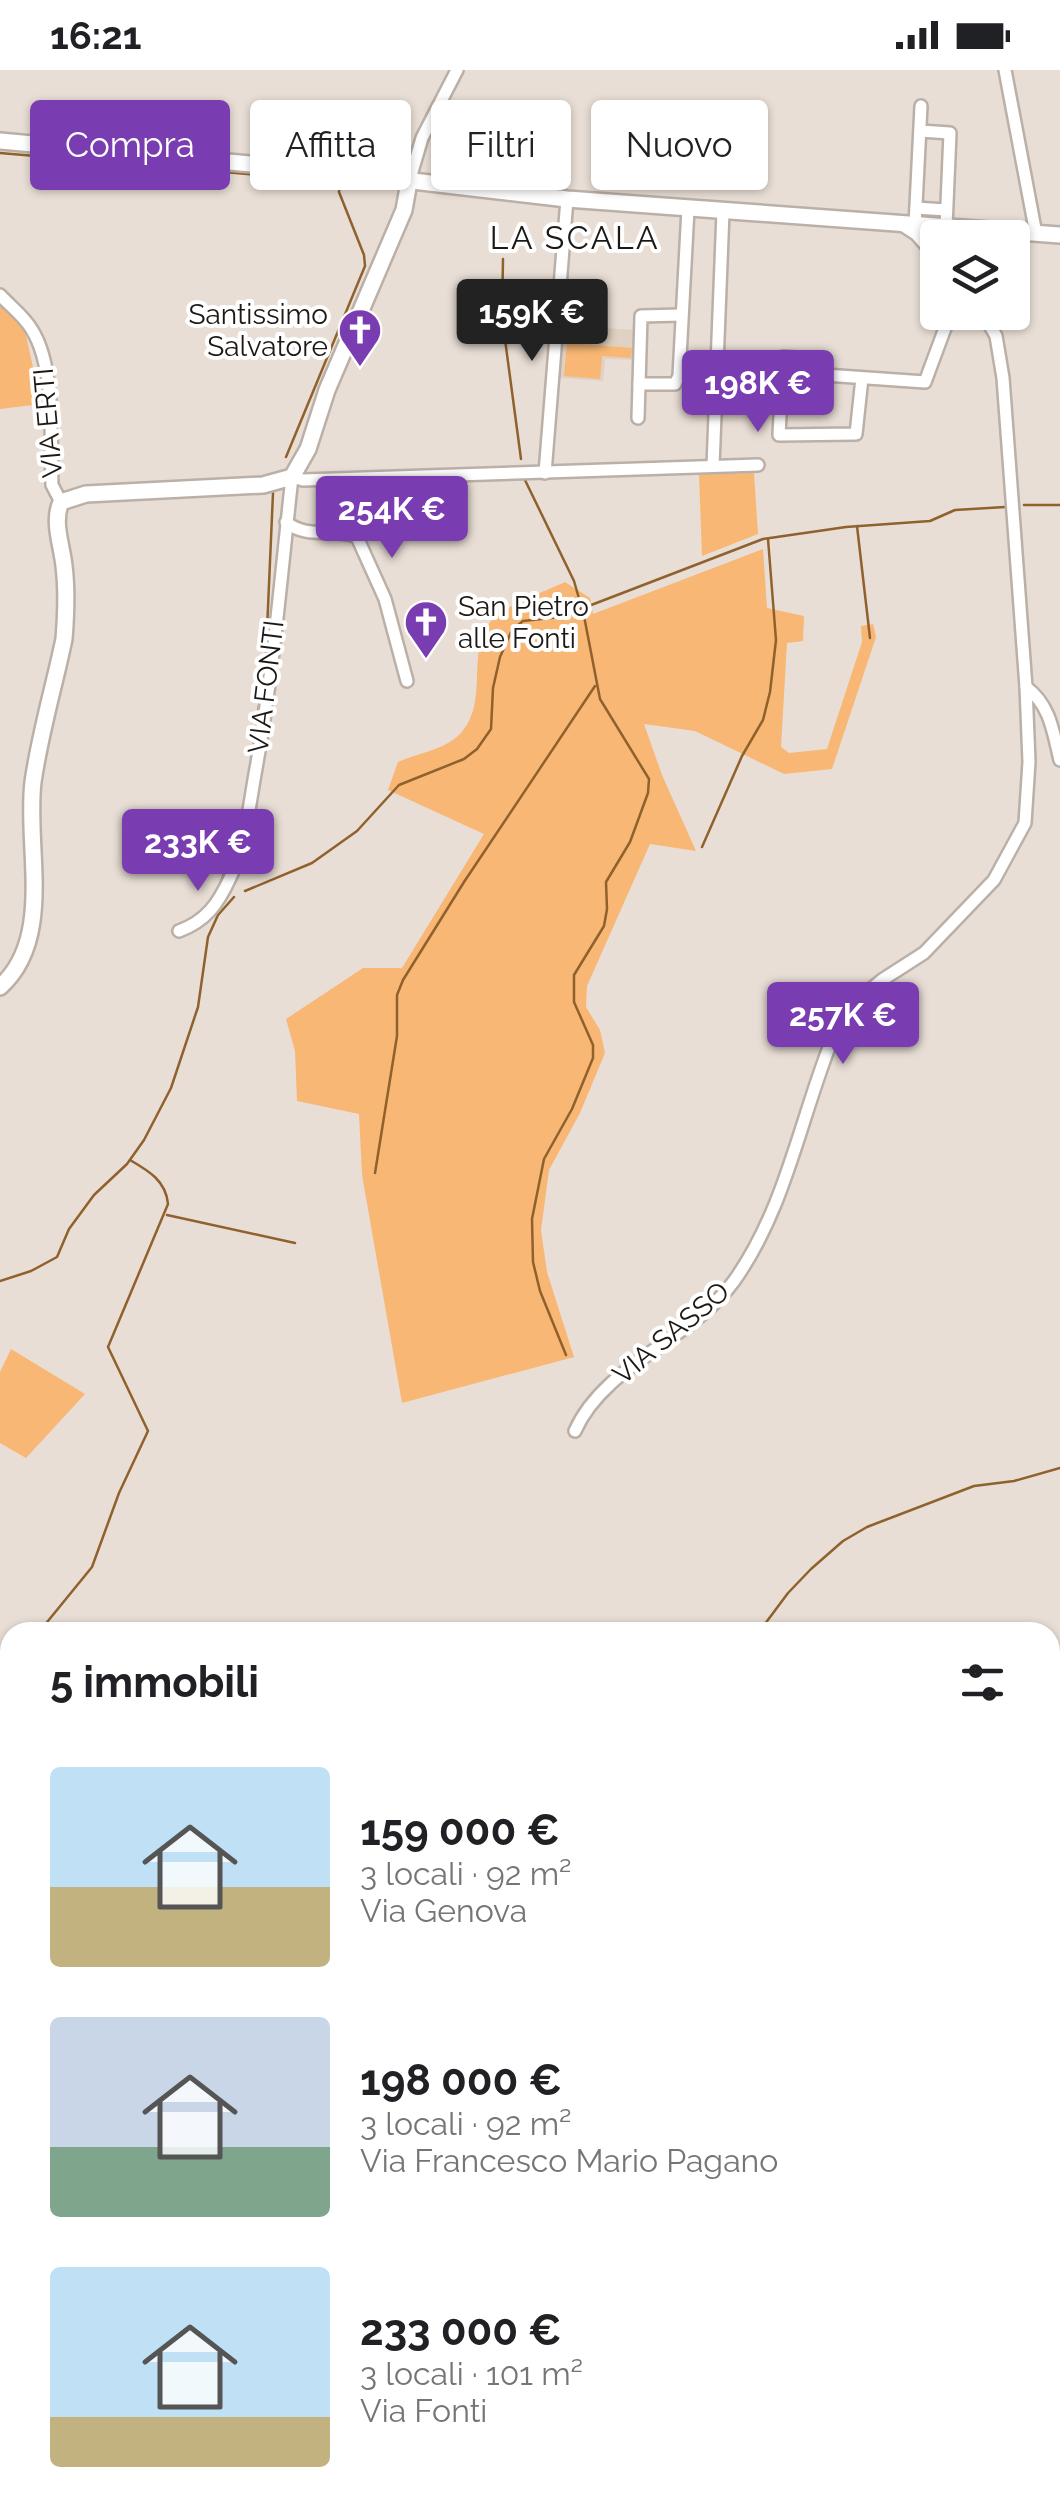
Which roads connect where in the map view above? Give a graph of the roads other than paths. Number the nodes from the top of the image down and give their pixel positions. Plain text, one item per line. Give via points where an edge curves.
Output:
1 (457, 70) edge
2 (1005, 70) edge
3 (921, 106) dead end
4 (920, 132) junction
5 (0, 141) edge
6 (250, 163) edge
7 (411, 175) edge
8 (411, 182) edge
9 (408, 190) edge
10 (567, 199) junction
11 (916, 208) junction
12 (688, 209) junction
13 (723, 212) junction
14 (935, 220) edge
15 (948, 220) edge
16 (909, 225) junction
17 (920, 226) edge
18 (1030, 234) edge
19 (1036, 234) junction
20 (1060, 236) edge
21 (920, 238) edge
22 (0, 295) edge
23 (681, 315) junction
24 (944, 330) edge
25 (992, 330) edge
26 (862, 378) junction
27 (639, 384) junction
28 (638, 418) dead end
29 (758, 465) dead end
30 (713, 466) junction
31 (545, 473) junction
32 (292, 477) junction
33 (61, 502) junction
34 (286, 522) junction
35 (407, 681) dead end
36 (1026, 687) junction
37 (1060, 760) edge
38 (179, 931) dead end
39 (0, 987) edge
40 (575, 1432) dead end

1 - 7 street
2 - 19 street
3 - 4 street
4 - 11 street
4 - 15 street via 950,132
5 - 6 main road
8 - 10 main road
9 - 32 main road
10 - 12 main road
10 - 31 street
11 - 14 street
11 - 16 street
12 - 13 main road
12 - 23 street
13 - 16 main road
13 - 30 street
16 - 17 main road
16 - 21 street
18 - 19 main road
19 - 20 main road
22 - 33 street, VIA ERTI via 40,348 52,485
23 - 27 street via 675,384
23 - 27 street via 642,316
24 - 26 street via 925,382
25 - 36 street, VIA SASSO via 1001,356
26 - 26 street via 824,375 812,359 783,356 778,435 856,434
27 - 28 street
29 - 30 street
30 - 31 street
31 - 32 street
32 - 33 main road via 263,485 86,494
32 - 34 street, VIA FONTI
33 - 39 main road via 66,616 33,783 31,926 18,966
34 - 35 street via 301,531 357,537 385,599
34 - 38 street, VIA FONTI via 246,824 232,876 213,909
36 - 37 street via 1049,714
36 - 40 street, VIA SASSO via 1026,822 994,880 924,954 854,1003 824,1056 756,1246 731,1284 688,1326 590,1403

